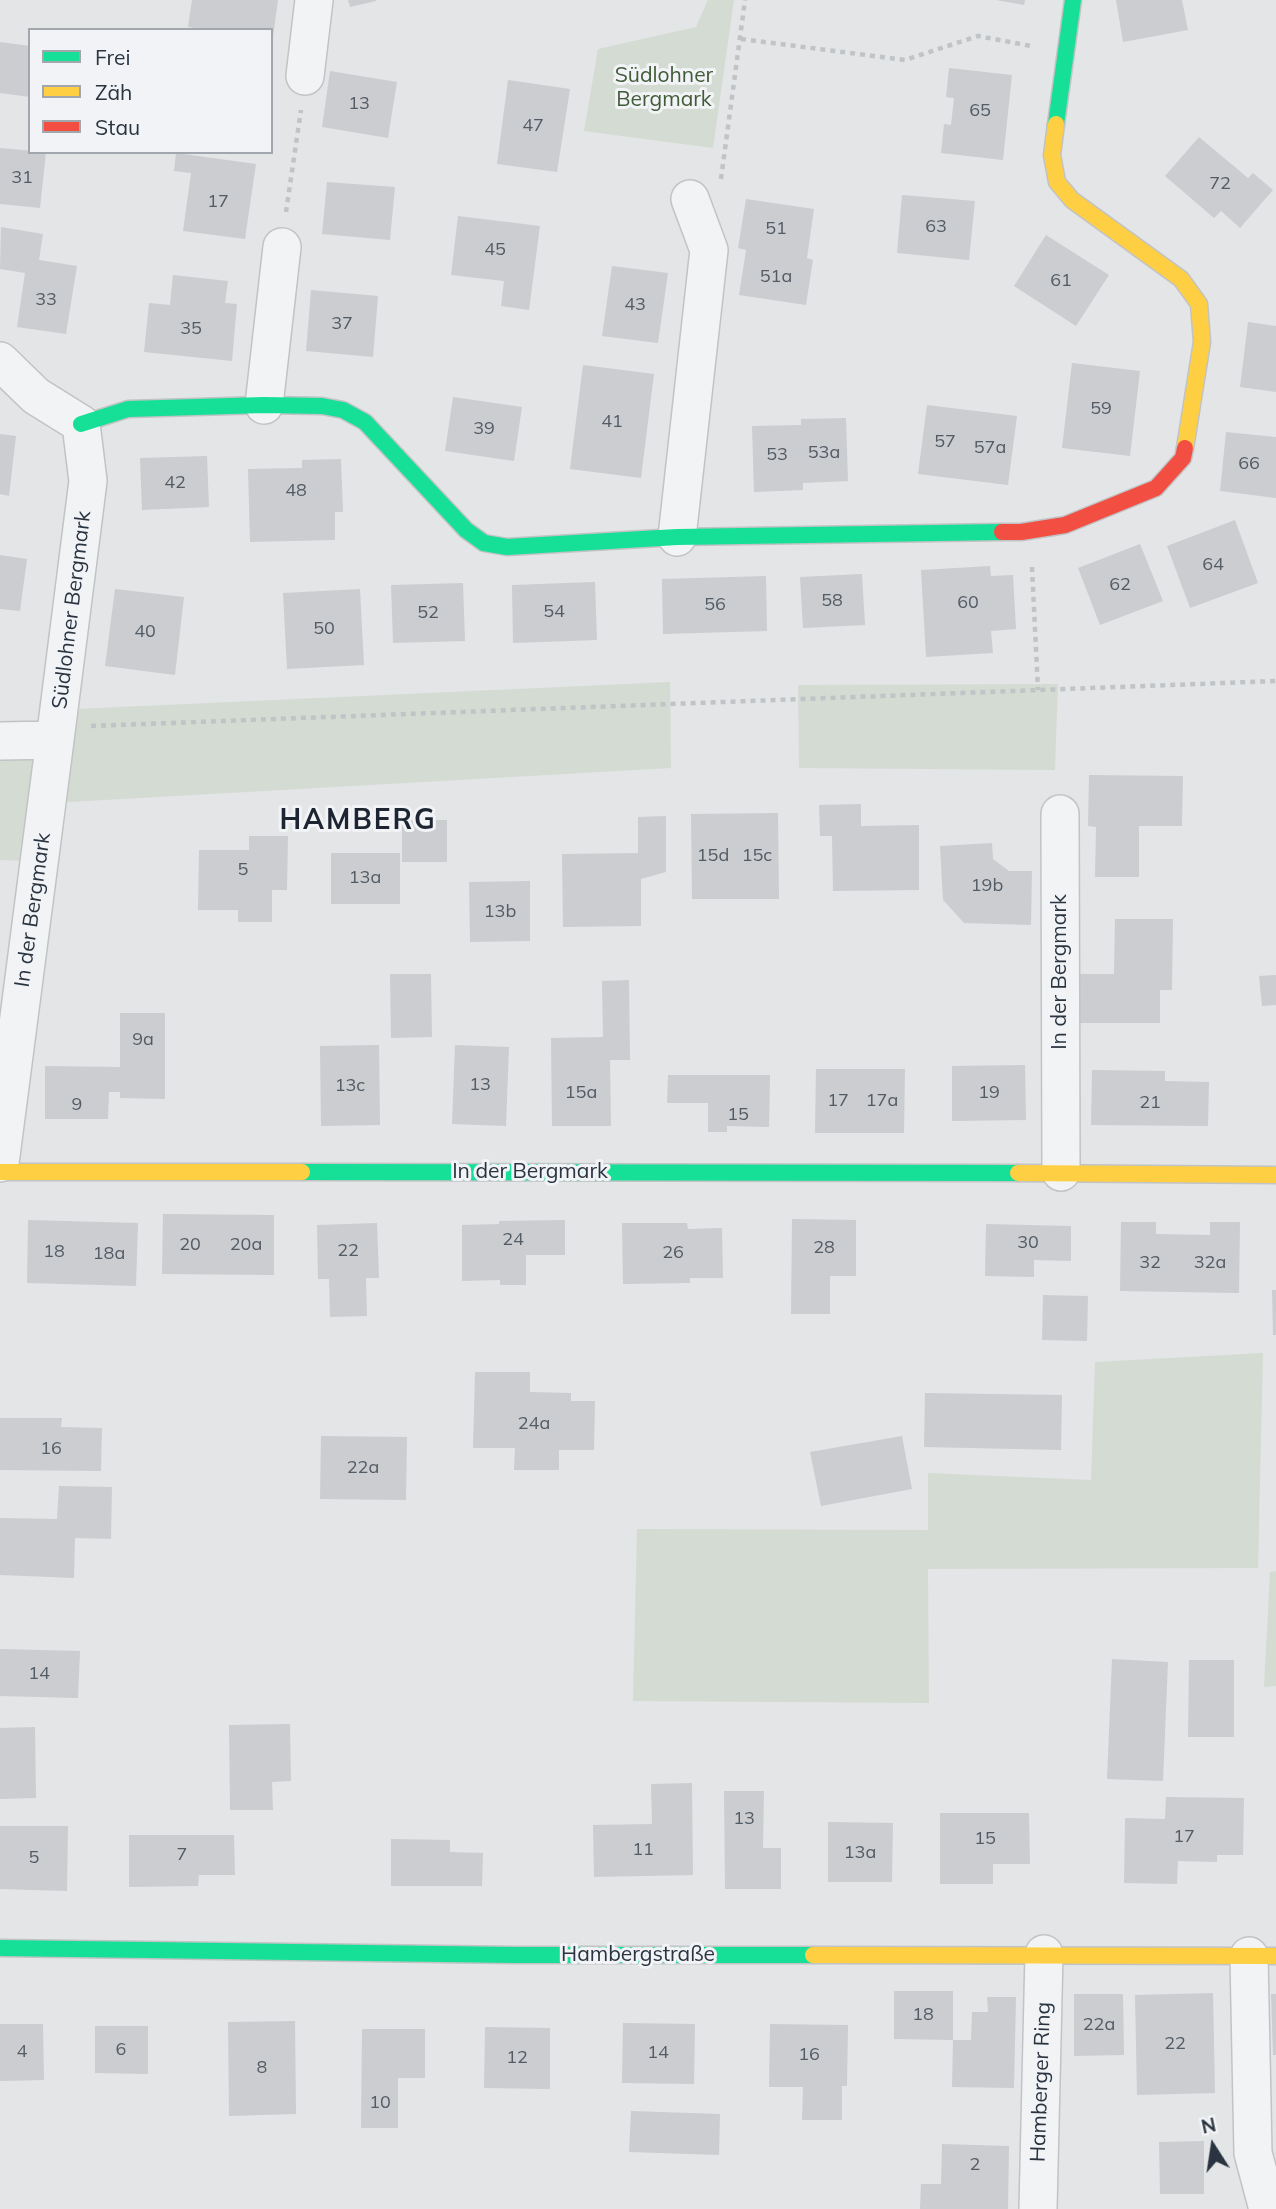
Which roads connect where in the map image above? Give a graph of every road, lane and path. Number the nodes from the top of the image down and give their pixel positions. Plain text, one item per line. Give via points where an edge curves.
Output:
1 (314, 0) edge
2 (746, 0) edge
3 (1073, 0) edge
4 (741, 39) junction
5 (1066, 53) junction
6 (305, 76) joint
7 (705, 193) joint
8 (282, 247) joint
9 (0, 361) edge
10 (264, 405) junction
11 (81, 424) junction
12 (1031, 531) junction
13 (677, 537) junction
14 (1276, 681) edge
15 (1038, 690) junction
16 (56, 734) junction
17 (0, 741) edge
18 (1060, 814) dead end
19 (1, 1155) edge
20 (1061, 1172) junction
21 (1276, 1175) edge
22 (0, 1948) edge
23 (1044, 1954) junction
24 (1262, 1956) edge
25 (1038, 2209) edge
26 (1268, 2209) edge

1 - 6 street
2 - 4 path
3 - 5 street
4 - 5 path via 905,60 978,36
4 - 7 path
5 - 12 street via 1052,155 1057,182 1072,200 1181,279 1199,304 1202,342 1183,458 1156,488 1065,525
6 - 8 path
7 - 13 street via 709,250
8 - 10 street
9 - 11 street via 36,396
10 - 11 street via 128,409
10 - 13 street via 322,406 343,410 365,422 466,530 484,543 507,547
11 - 16 street, Südlohner Bergmark via 88,481
12 - 13 street
12 - 15 path
14 - 15 path
15 - 16 path
16 - 17 street
16 - 19 street, In der Bergmark
18 - 20 street, In der Bergmark
19 - 20 street, In der Bergmark
20 - 21 street, In der Bergmark
22 - 23 street, Hambergstraße via 515,1955
23 - 24 street, Hambergstraße
23 - 25 street, Hamberger Ring
24 - 26 street via 1253,2153

